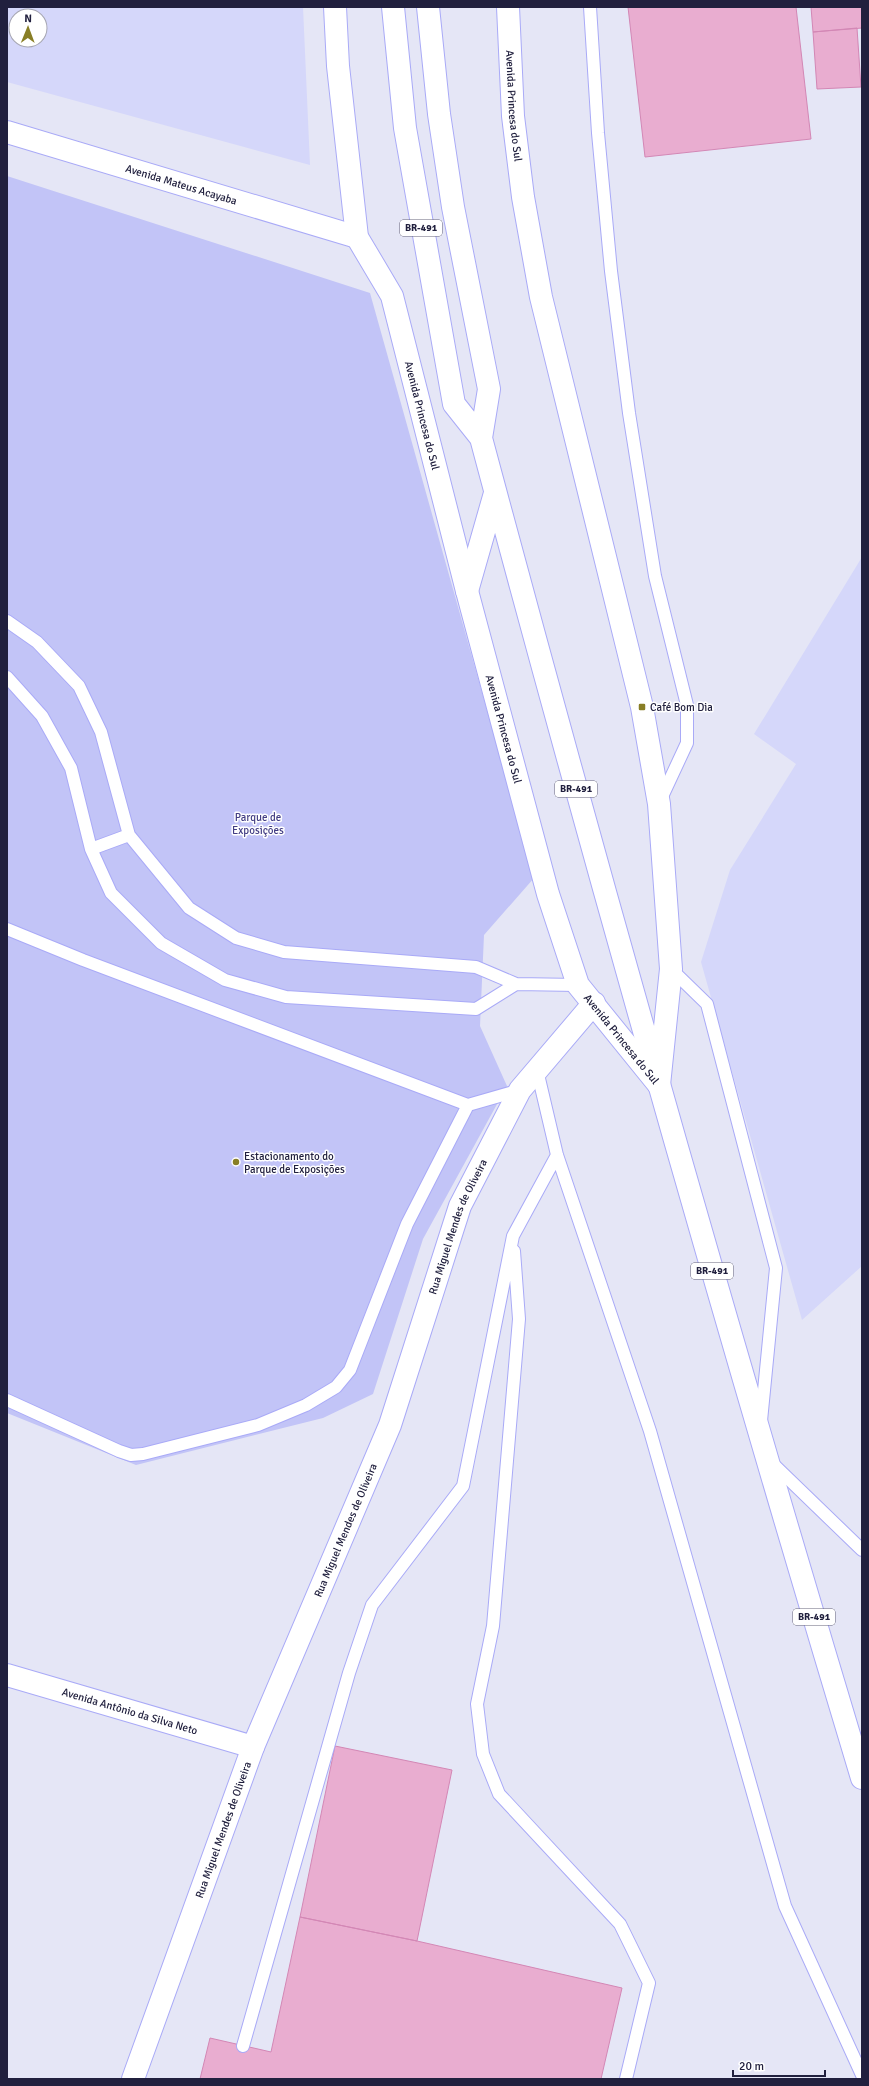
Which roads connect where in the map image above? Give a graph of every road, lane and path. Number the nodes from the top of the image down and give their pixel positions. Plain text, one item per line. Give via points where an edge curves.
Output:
1 (335, 7) edge
2 (393, 7) edge
3 (428, 7) edge
4 (508, 7) edge
5 (590, 7) edge
6 (7, 132) edge
7 (357, 236) junction
8 (481, 438) junction
9 (495, 492) junction
10 (467, 591) junction
11 (7, 621) edge
12 (7, 677) edge
13 (659, 804) junction
14 (129, 835) junction
15 (91, 849) junction
16 (7, 929) edge
17 (671, 969) junction
18 (516, 984) junction
19 (578, 984) junction
20 (594, 1003) junction
21 (537, 1070) junction
22 (659, 1085) junction
23 (520, 1090) junction
24 (468, 1105) junction
25 (557, 1155) junction
26 (512, 1236) junction
27 (7, 1400) edge
28 (762, 1447) junction
29 (862, 1550) edge
30 (7, 1675) edge
31 (253, 1748) junction
32 (862, 1778) edge
33 (243, 2046) dead end
34 (862, 2076) edge
35 (133, 2079) edge
36 (626, 2079) edge

1 - 7 main road, Avenida Princesa do Sul via 338,66
2 - 8 main road, BR-491 via 405,128 454,404
3 - 8 main road, BR-491 via 438,114 453,207 489,389
4 - 13 main road, Avenida Princesa do Sul via 513,116 523,197 541,298 642,707
5 - 13 lane via 610,263 629,413 655,576 687,705 687,743
6 - 7 main road, Avenida Mateus Acayaba
7 - 10 main road, Avenida Princesa do Sul via 392,296
8 - 9 main road, BR-491
9 - 10 main road
9 - 22 main road, BR-491
10 - 19 main road, Avenida Princesa do Sul via 548,894
11 - 14 lane via 37,642 79,686 101,732
12 - 15 lane via 42,716 71,768
13 - 17 main road, Avenida Princesa do Sul
14 - 15 lane
14 - 18 lane via 189,908 236,938 284,952 476,967
15 - 18 lane via 111,893 161,943 225,980 286,997 476,1009
16 - 24 lane
17 - 22 main road, Avenida Princesa do Sul
17 - 28 lane via 707,1004 776,1268
18 - 19 lane
19 - 20 main road, Avenida Princesa do Sul
20 - 21 main road, Rua Miguel Mendes de Oliveira
20 - 22 main road, Avenida Princesa do Sul
21 - 23 main road, Rua Miguel Mendes de Oliveira
21 - 25 lane
22 - 28 main road, BR-491
23 - 24 lane
23 - 31 main road, Rua Miguel Mendes de Oliveira via 460,1206 390,1425
24 - 27 lane via 407,1224 350,1370 336,1387 306,1405 258,1425 131,1455 119,1452
25 - 26 lane
25 - 34 lane via 650,1431 785,1906
26 - 33 lane via 463,1486 372,1605 349,1673
26 - 36 lane via 519,1318 493,1626 477,1704 483,1754 499,1794 620,1924 648,1983
28 - 29 lane
28 - 32 main road, BR-491
30 - 31 main road, Avenida Antônio da Silva Neto
31 - 35 main road, Rua Miguel Mendes de Oliveira

